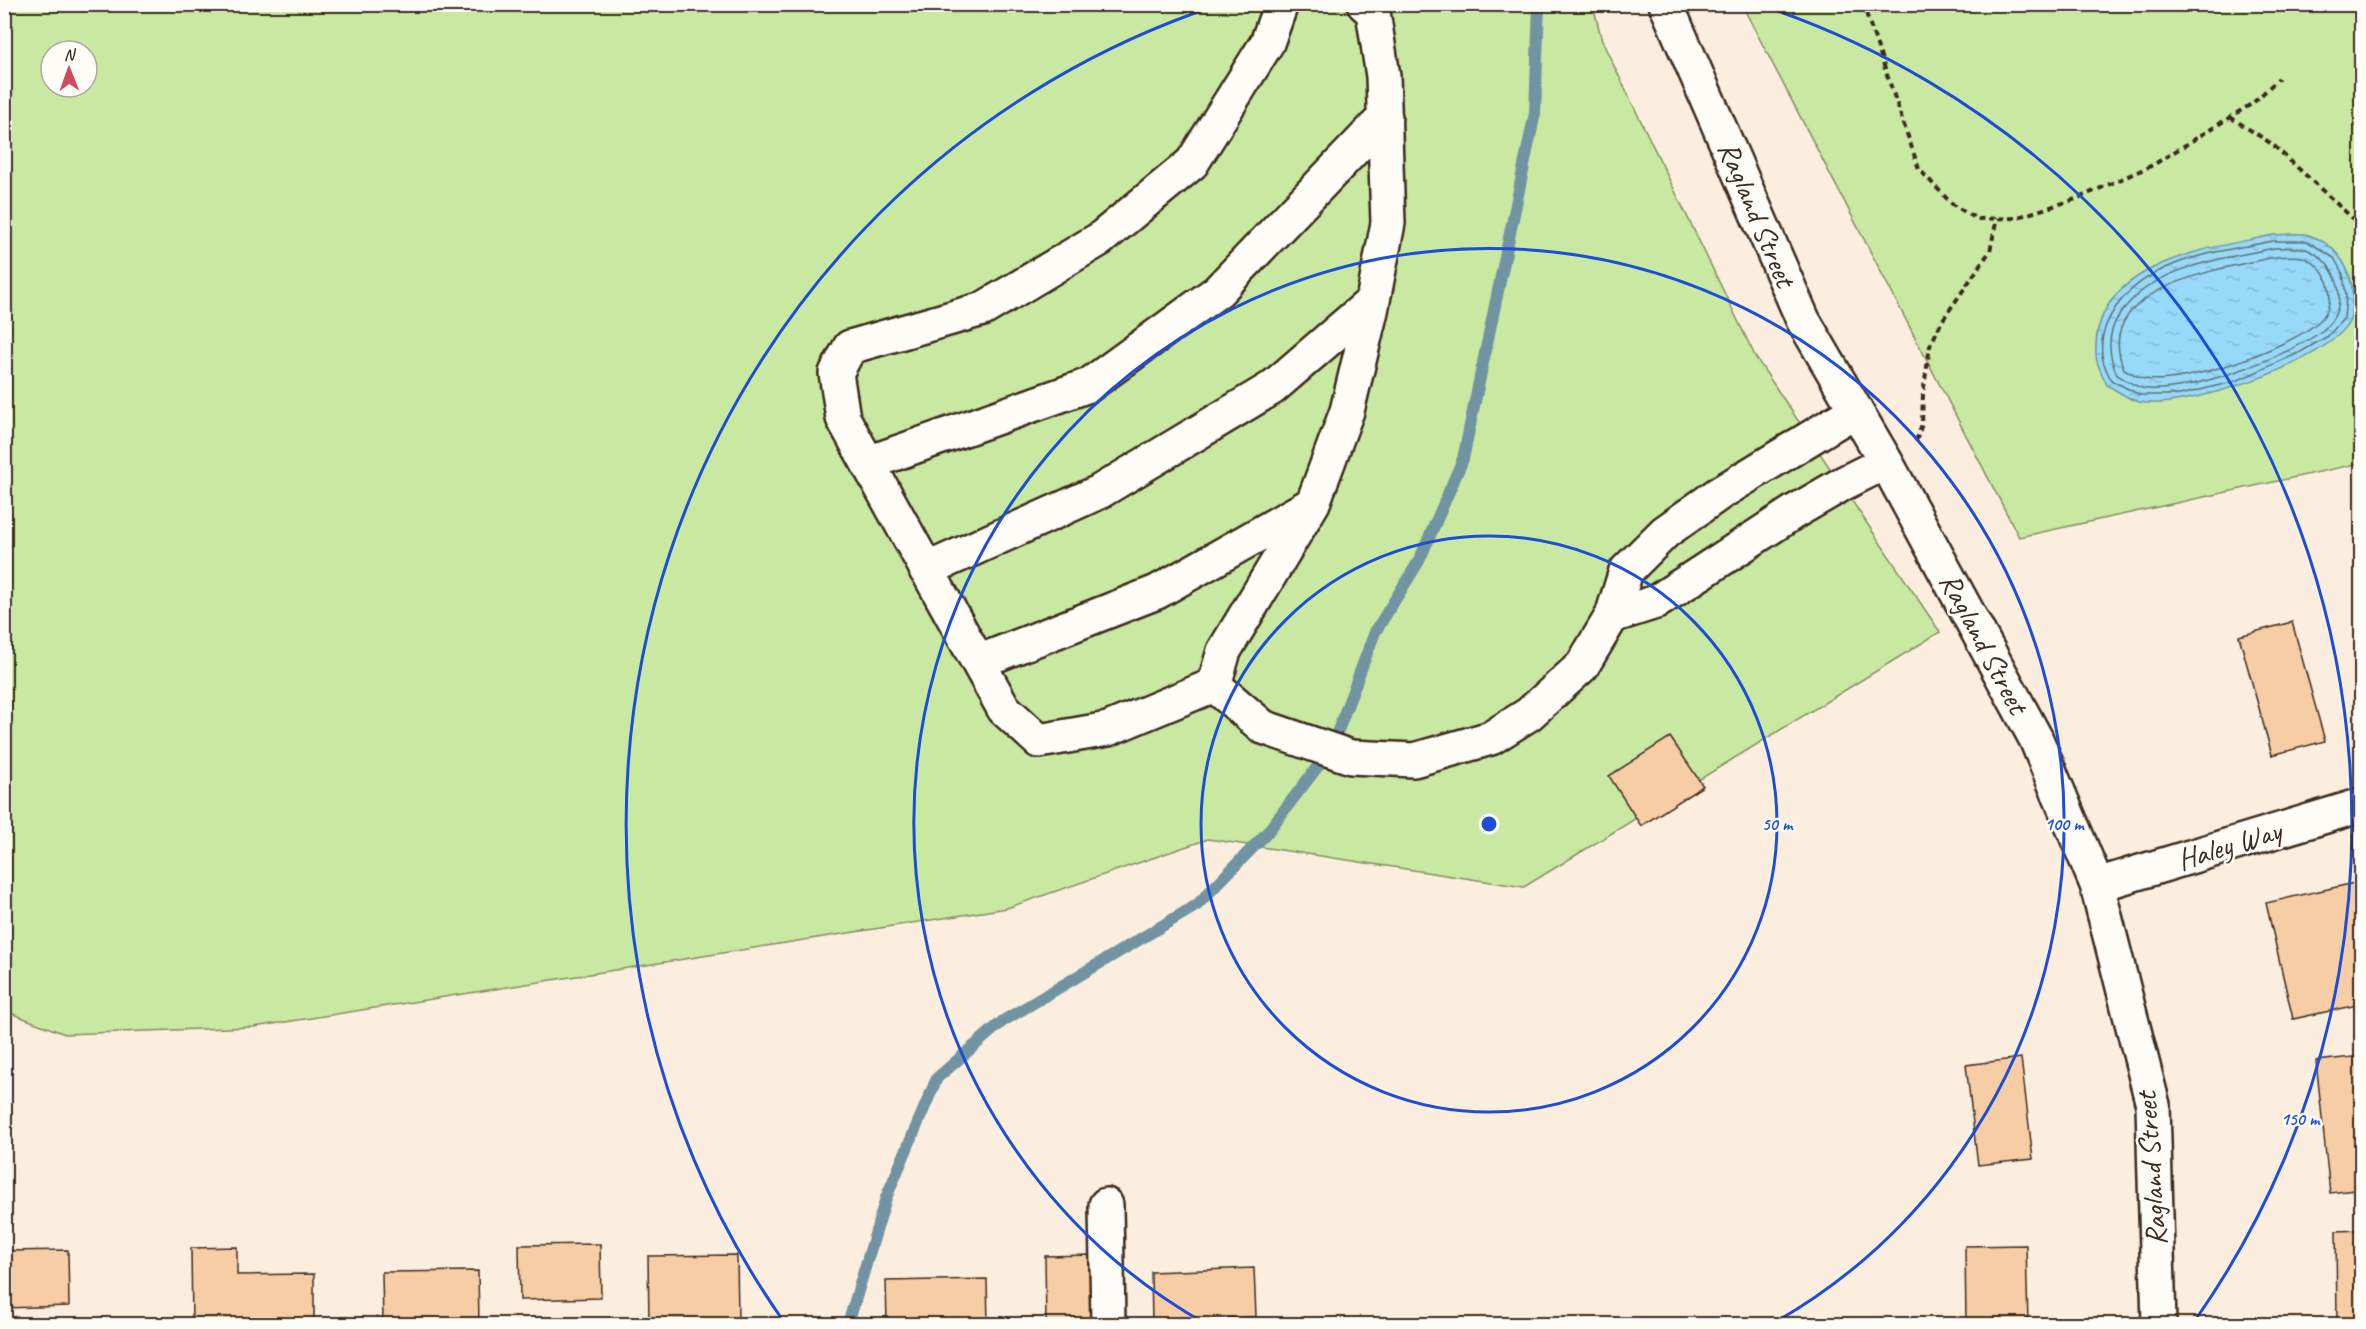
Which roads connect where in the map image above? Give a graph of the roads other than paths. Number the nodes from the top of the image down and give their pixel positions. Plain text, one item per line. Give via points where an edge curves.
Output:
1 (1281, 4) edge
2 (1364, 4) edge
3 (1666, 4) edge
4 (1385, 117) junction
5 (1373, 301) junction
6 (1856, 410) junction
7 (1886, 462) junction
8 (868, 463) junction
9 (1313, 503) junction
10 (926, 570) junction
11 (1612, 616) junction
12 (978, 663) junction
13 (1214, 685) junction
14 (2361, 805) edge
15 (2097, 885) junction
16 (1106, 1205) dead end
17 (1108, 1324) edge
18 (2159, 1324) edge

1 - 8 street via 1267,43 1192,163 1100,239 983,309 850,347 836,373 843,418
2 - 4 street via 1373,12
3 - 6 street, Ragland Street via 1803,320
4 - 5 street via 1388,223
4 - 8 street via 1218,291 1089,386
5 - 9 street via 1347,411
5 - 10 street via 1272,388 1099,492
6 - 7 street, Ragland Street
6 - 11 street via 1720,492 1665,532 1626,571
7 - 11 street via 1794,512 1656,602
7 - 15 street, Ragland Street via 2036,738
8 - 10 street
9 - 12 street via 1157,592
9 - 13 street via 1224,651
10 - 12 street
11 - 13 street via 1582,666 1529,714 1491,738 1414,760 1351,758 1263,727
12 - 13 street via 1004,709 1039,741 1108,729
14 - 15 street, Haley Way
15 - 18 street, Ragland Street via 2152,1105
16 - 17 street

